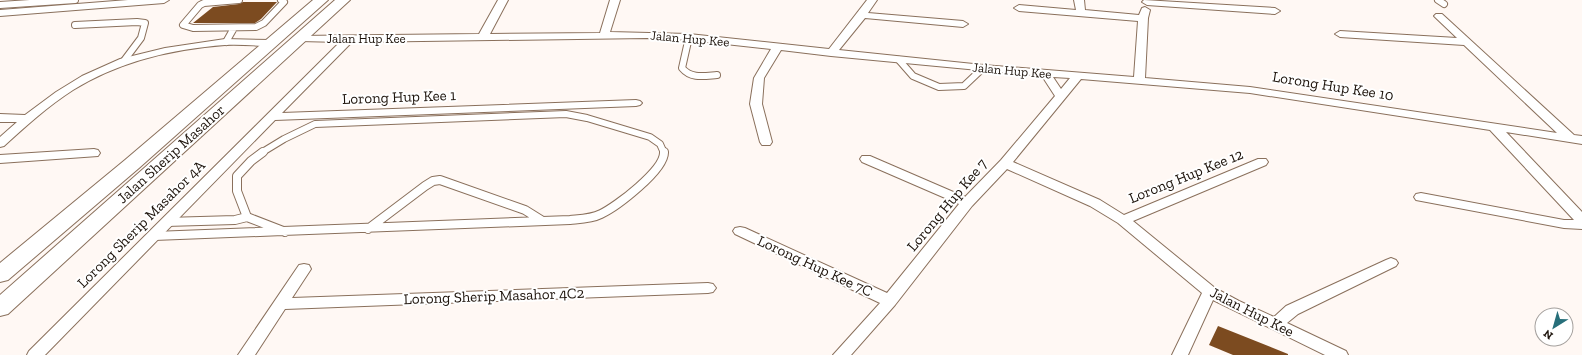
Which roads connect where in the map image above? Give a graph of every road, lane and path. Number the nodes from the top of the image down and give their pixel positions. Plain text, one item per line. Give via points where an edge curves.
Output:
1 (75, 0) edge
2 (164, 0) edge
3 (239, 0) edge
4 (280, 0) edge
5 (321, 0) edge
6 (343, 0) edge
7 (504, 0) edge
8 (615, 0) edge
9 (872, 0) edge
10 (1079, 0) edge
11 (1438, 0) edge
12 (1147, 1) edge
13 (1444, 4) dead end
14 (0, 5) edge
15 (1019, 8) dead end
16 (1275, 11) dead end
17 (0, 13) edge
18 (1081, 13) junction
19 (862, 15) junction
20 (1439, 16) dead end
21 (1143, 18) junction
22 (963, 24) dead end
23 (75, 25) dead end
24 (234, 28) junction
25 (1340, 34) dead end
26 (604, 35) junction
27 (483, 37) junction
28 (689, 37) junction
29 (300, 38) junction
30 (349, 39) junction
31 (226, 42) junction
32 (1466, 42) junction
33 (271, 43) junction
34 (777, 47) junction
35 (831, 53) junction
36 (899, 60) junction
37 (124, 62) junction
38 (983, 68) junction
39 (1046, 73) junction
40 (716, 75) dead end
41 (1078, 76) junction
42 (1139, 82) junction
43 (1061, 96) junction
44 (636, 102) dead end
45 (272, 117) junction
46 (0, 118) edge
47 (28, 119) junction
48 (1495, 128) junction
49 (1576, 139) edge
50 (766, 142) dead end
51 (0, 143) edge
52 (94, 153) dead end
53 (0, 159) edge
54 (866, 159) dead end
55 (1262, 162) dead end
56 (1005, 163) junction
57 (1420, 196) dead end
58 (967, 203) junction
59 (247, 217) junction
60 (541, 220) junction
61 (1123, 220) junction
62 (1582, 220) edge
63 (166, 222) junction
64 (1582, 225) edge
65 (368, 229) junction
66 (740, 231) dead end
67 (285, 232) junction
68 (154, 236) junction
69 (1391, 263) dead end
70 (304, 269) dead end
71 (0, 274) edge
72 (708, 288) dead end
73 (1210, 292) junction
74 (890, 301) junction
75 (281, 304) junction
76 (0, 308) edge
77 (1275, 325) junction
78 (35, 355) edge
79 (246, 355) edge
80 (841, 355) edge
81 (1180, 355) edge
82 (1340, 355) edge

1 - 14 lane
2 - 17 street
3 - 24 lane via 204,3 183,25 193,28
4 - 24 lane via 284,2 260,26
5 - 33 main road, Jalan Sherip Masahor
6 - 29 main road, Jalan Sherip Masahor
7 - 27 street
8 - 26 street
9 - 19 street
10 - 18 street
11 - 13 lane
12 - 16 street
12 - 21 street
15 - 18 street
18 - 21 street
19 - 22 street
19 - 35 street
20 - 32 street
21 - 42 street
23 - 37 lane via 145,23 140,38
24 - 31 lane
25 - 32 street
26 - 27 street, Jalan Hup Kee
26 - 28 street, Jalan Hup Kee
27 - 30 street, Jalan Hup Kee
28 - 34 street, Jalan Hup Kee
28 - 40 lane via 682,68 684,71 702,77
29 - 30 street, Jalan Hup Kee
29 - 76 main road, Jalan Sherip Masahor
30 - 45 street
31 - 33 street
31 - 37 street via 166,51
32 - 49 street
33 - 71 main road, Jalan Sherip Masahor
34 - 35 street, Jalan Hup Kee
34 - 50 street via 759,78 756,104
35 - 36 street, Jalan Hup Kee
36 - 38 street, Jalan Hup Kee
36 - 38 lane via 913,76 939,87 964,86
37 - 47 street via 89,76
38 - 39 street, Jalan Hup Kee
39 - 41 street, Jalan Hup Kee
39 - 43 street
41 - 42 street, Lorong Hup Kee 10
41 - 43 street, Lorong Hup Kee 7
42 - 48 street, Lorong Hup Kee 10 via 1250,90
43 - 56 street, Lorong Hup Kee 7
44 - 45 street, Lorong Hup Kee 1
45 - 63 street, Lorong Sherip Masahor 4A
46 - 47 street
47 - 51 street
48 - 49 street, Lorong Hup Kee 10
48 - 62 street
52 - 53 street
54 - 58 street
55 - 61 street, Lorong Hup Kee 12
56 - 58 street, Lorong Hup Kee 7
56 - 61 street, Jalan Hup Kee via 1095,202
57 - 64 street via 1564,224
58 - 74 street, Lorong Hup Kee 7
59 - 60 lane via 237,192 236,177 244,166 254,157 315,124 566,114 650,137 663,148 664,156 660,165 613,207 587,218
59 - 63 lane via 235,220
59 - 67 lane
60 - 65 lane
60 - 65 lane via 525,210 440,180 425,186
61 - 73 street, Jalan Hup Kee
63 - 68 street, Lorong Sherip Masahor 4A
65 - 67 lane
66 - 74 street, Lorong Hup Kee 7C
67 - 68 lane
68 - 78 street, Lorong Sherip Masahor 4A
69 - 77 street via 1292,310
70 - 75 street
72 - 75 street, Lorong Sherip Masahor 4C2
73 - 77 street, Jalan Hup Kee
73 - 81 street
74 - 80 street, Lorong Hup Kee 7
75 - 79 street
77 - 82 street, Jalan Hup Kee

